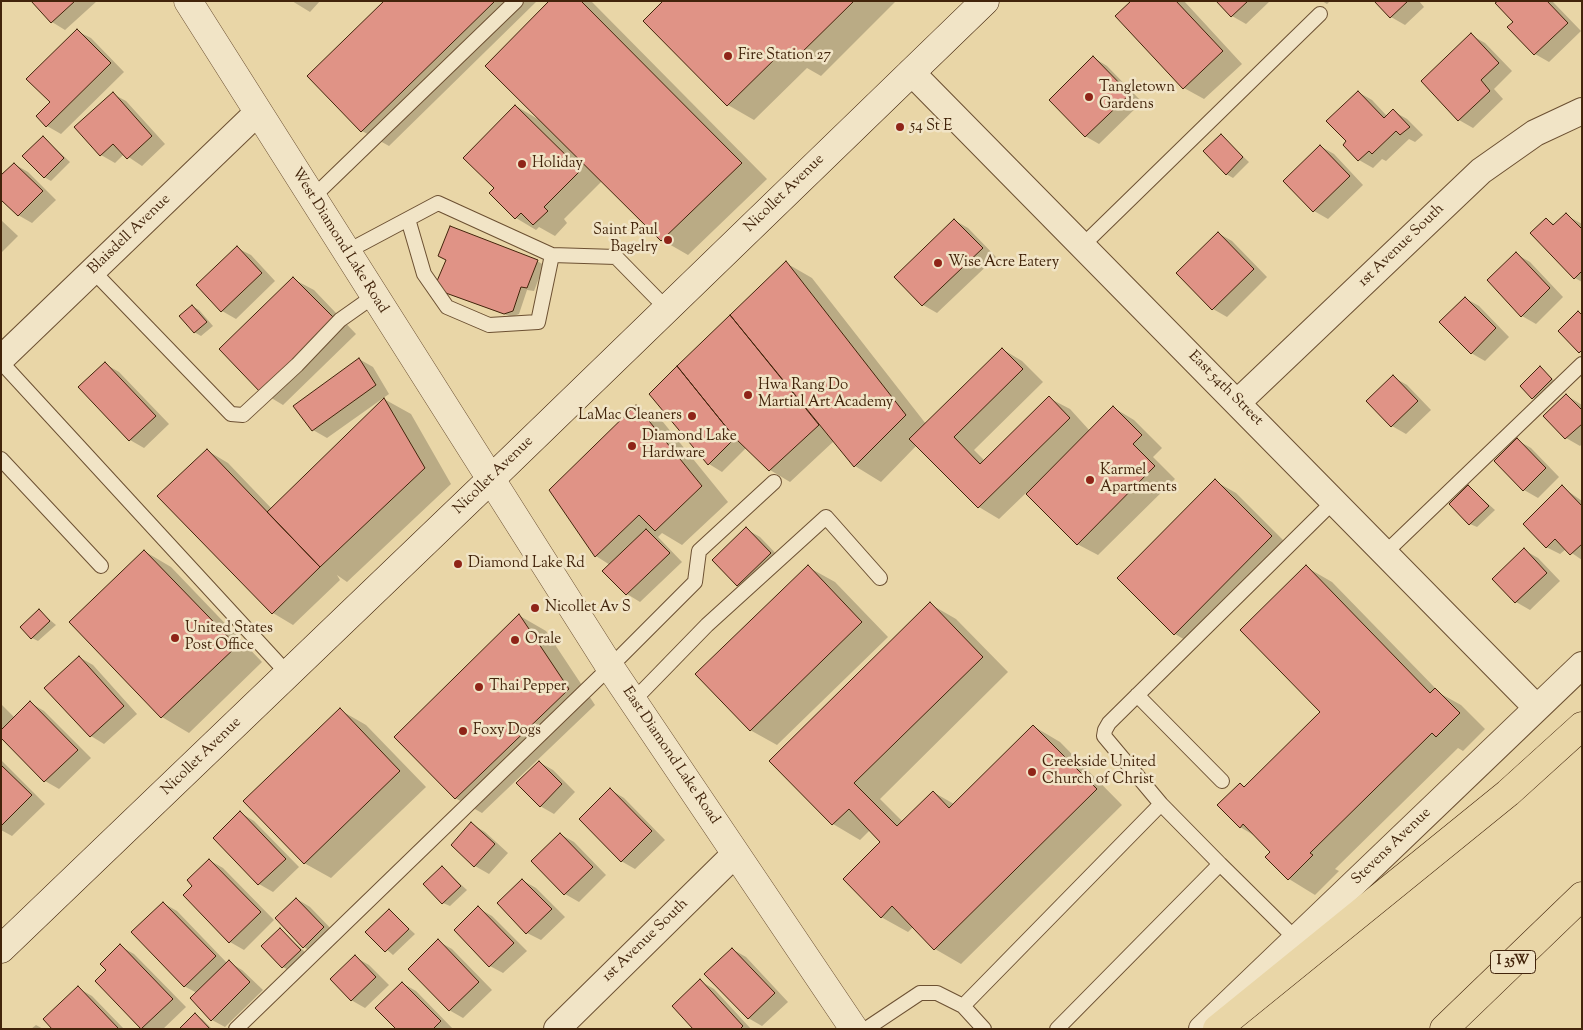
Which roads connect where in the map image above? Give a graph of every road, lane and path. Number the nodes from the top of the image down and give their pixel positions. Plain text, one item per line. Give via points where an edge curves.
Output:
1 (188, 1) edge
2 (516, 1) edge
3 (985, 1) edge
4 (1320, 14) dead end
5 (911, 72) junction
6 (1582, 111) edge
7 (258, 112) junction
8 (312, 198) junction
9 (408, 219) junction
10 (1082, 246) junction
11 (346, 252) junction
12 (552, 255) junction
13 (92, 271) junction
14 (374, 296) junction
15 (667, 309) junction
16 (1, 360) edge
17 (1582, 364) edge
18 (1238, 402) junction
19 (1, 459) edge
20 (490, 480) junction
21 (774, 482) dead end
22 (1334, 501) junction
23 (1384, 554) junction
24 (101, 566) dead end
25 (880, 578) dead end
26 (1582, 665) edge
27 (610, 667) junction
28 (288, 674) junction
29 (1137, 695) junction
30 (633, 701) junction
31 (1537, 708) junction
32 (1582, 726) edge
33 (1222, 781) dead end
34 (1162, 804) junction
35 (735, 854) junction
36 (1220, 864) junction
37 (1582, 896) edge
38 (1296, 940) junction
39 (1, 949) edge
40 (963, 1006) junction
41 (236, 1029) edge
42 (557, 1029) edge
43 (854, 1029) edge
44 (866, 1029) edge
45 (984, 1029) edge
46 (1057, 1029) edge
47 (1202, 1029) edge
48 (1217, 1029) edge
49 (1444, 1029) edge

1 - 7 main road, West Diamond Lake Road
2 - 8 lane
3 - 5 main road, Nicollet Avenue
4 - 10 lane
5 - 10 street, East 54th Street
5 - 15 main road, Nicollet Avenue
6 - 18 street, 1st Avenue South via 1535,133 1481,171
7 - 8 main road, West Diamond Lake Road
7 - 13 street, Blaisdell Avenue
8 - 11 main road, West Diamond Lake Road
9 - 11 lane
9 - 12 lane via 438,203
9 - 12 lane via 424,274 447,307 489,325 538,322
10 - 18 street, East 54th Street
11 - 14 main road, West Diamond Lake Road
12 - 15 lane via 616,257
13 - 14 lane via 231,414 242,415 340,320
13 - 16 street, Blaisdell Avenue
14 - 20 main road, West Diamond Lake Road
15 - 20 main road, Nicollet Avenue
16 - 28 lane
17 - 23 lane
18 - 22 street, East 54th Street
19 - 24 lane
20 - 27 main road, East Diamond Lake Road
20 - 28 main road, Nicollet Avenue
21 - 27 lane via 699,551 695,582
22 - 23 street, East 54th Street
22 - 29 lane
23 - 31 street, East 54th Street
25 - 30 lane via 826,517 706,625
26 - 31 street, Stevens Avenue
27 - 30 main road, East Diamond Lake Road
27 - 41 lane
28 - 39 main road, Nicollet Avenue
29 - 33 lane
29 - 34 lane via 1109,723 1104,736
30 - 35 main road, East Diamond Lake Road
31 - 38 street, Stevens Avenue
32 - 48 highway via 1508,793
34 - 36 lane
34 - 40 lane
35 - 42 street, 1st Avenue South
35 - 43 main road, East Diamond Lake Road
36 - 38 lane
36 - 46 lane
37 - 49 highway, I 35W
38 - 47 street, Stevens Avenue
40 - 44 lane via 937,993 920,994
40 - 45 lane

